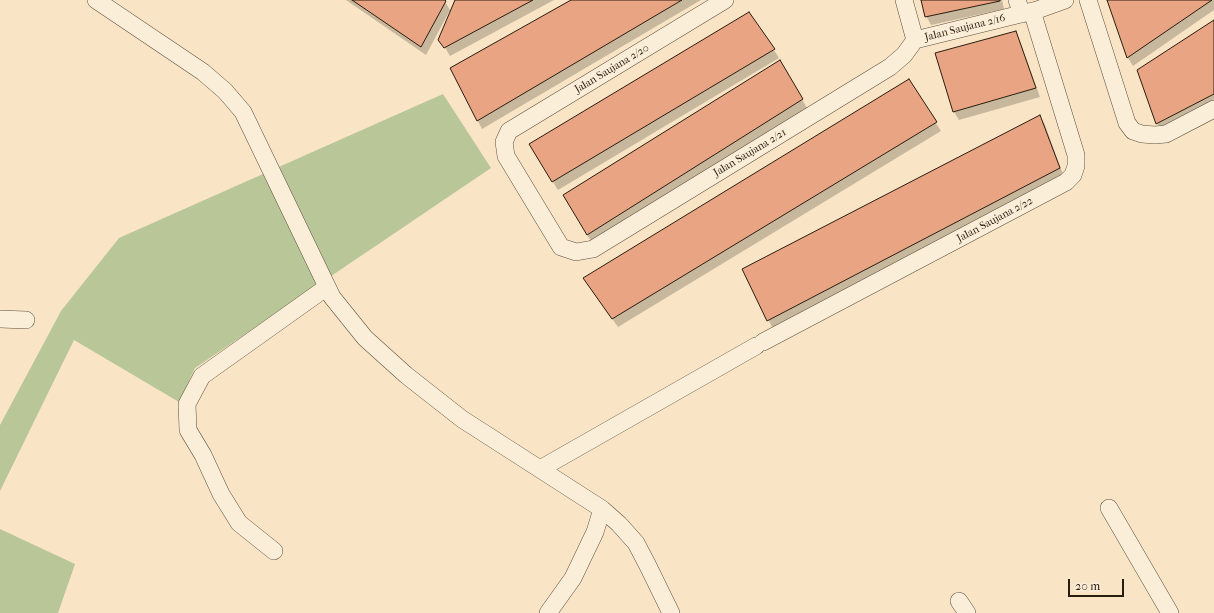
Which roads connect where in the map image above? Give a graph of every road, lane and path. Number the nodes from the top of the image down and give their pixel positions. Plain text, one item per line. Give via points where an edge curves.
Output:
1 (96, 0) edge
2 (725, 0) edge
3 (904, 0) edge
4 (1065, 0) edge
5 (1088, 0) edge
6 (1027, 9) edge
7 (915, 40) junction
8 (1214, 109) edge
9 (576, 252) joint
10 (327, 287) junction
11 (0, 319) edge
12 (26, 320) dead end
13 (540, 470) junction
14 (1109, 508) dead end
15 (602, 509) junction
16 (274, 551) dead end
17 (548, 613) edge
18 (671, 613) edge
19 (1170, 613) edge

1 - 10 street via 203,72 225,91 243,112
2 - 9 street, Jalan Saujana 2/20 via 509,131 504,142 506,156 561,247
3 - 7 street, Jalan Saujana 2/16
4 - 6 street, Jalan Saujana 2/16
5 - 8 street via 1128,123 1133,131 1142,134 1166,134
6 - 7 street, Jalan Saujana 2/16
6 - 13 street, Jalan Saujana 2/22 via 1076,155 1073,175 1066,182 760,344
7 - 9 street, Jalan Saujana 2/21 via 890,67 593,249
10 - 13 street via 365,338 406,375 462,418
10 - 16 street via 202,376 187,404 188,430 221,494 239,523
11 - 12 street
13 - 15 street
14 - 19 street
15 - 17 street via 595,532 573,578
15 - 18 street via 636,543

